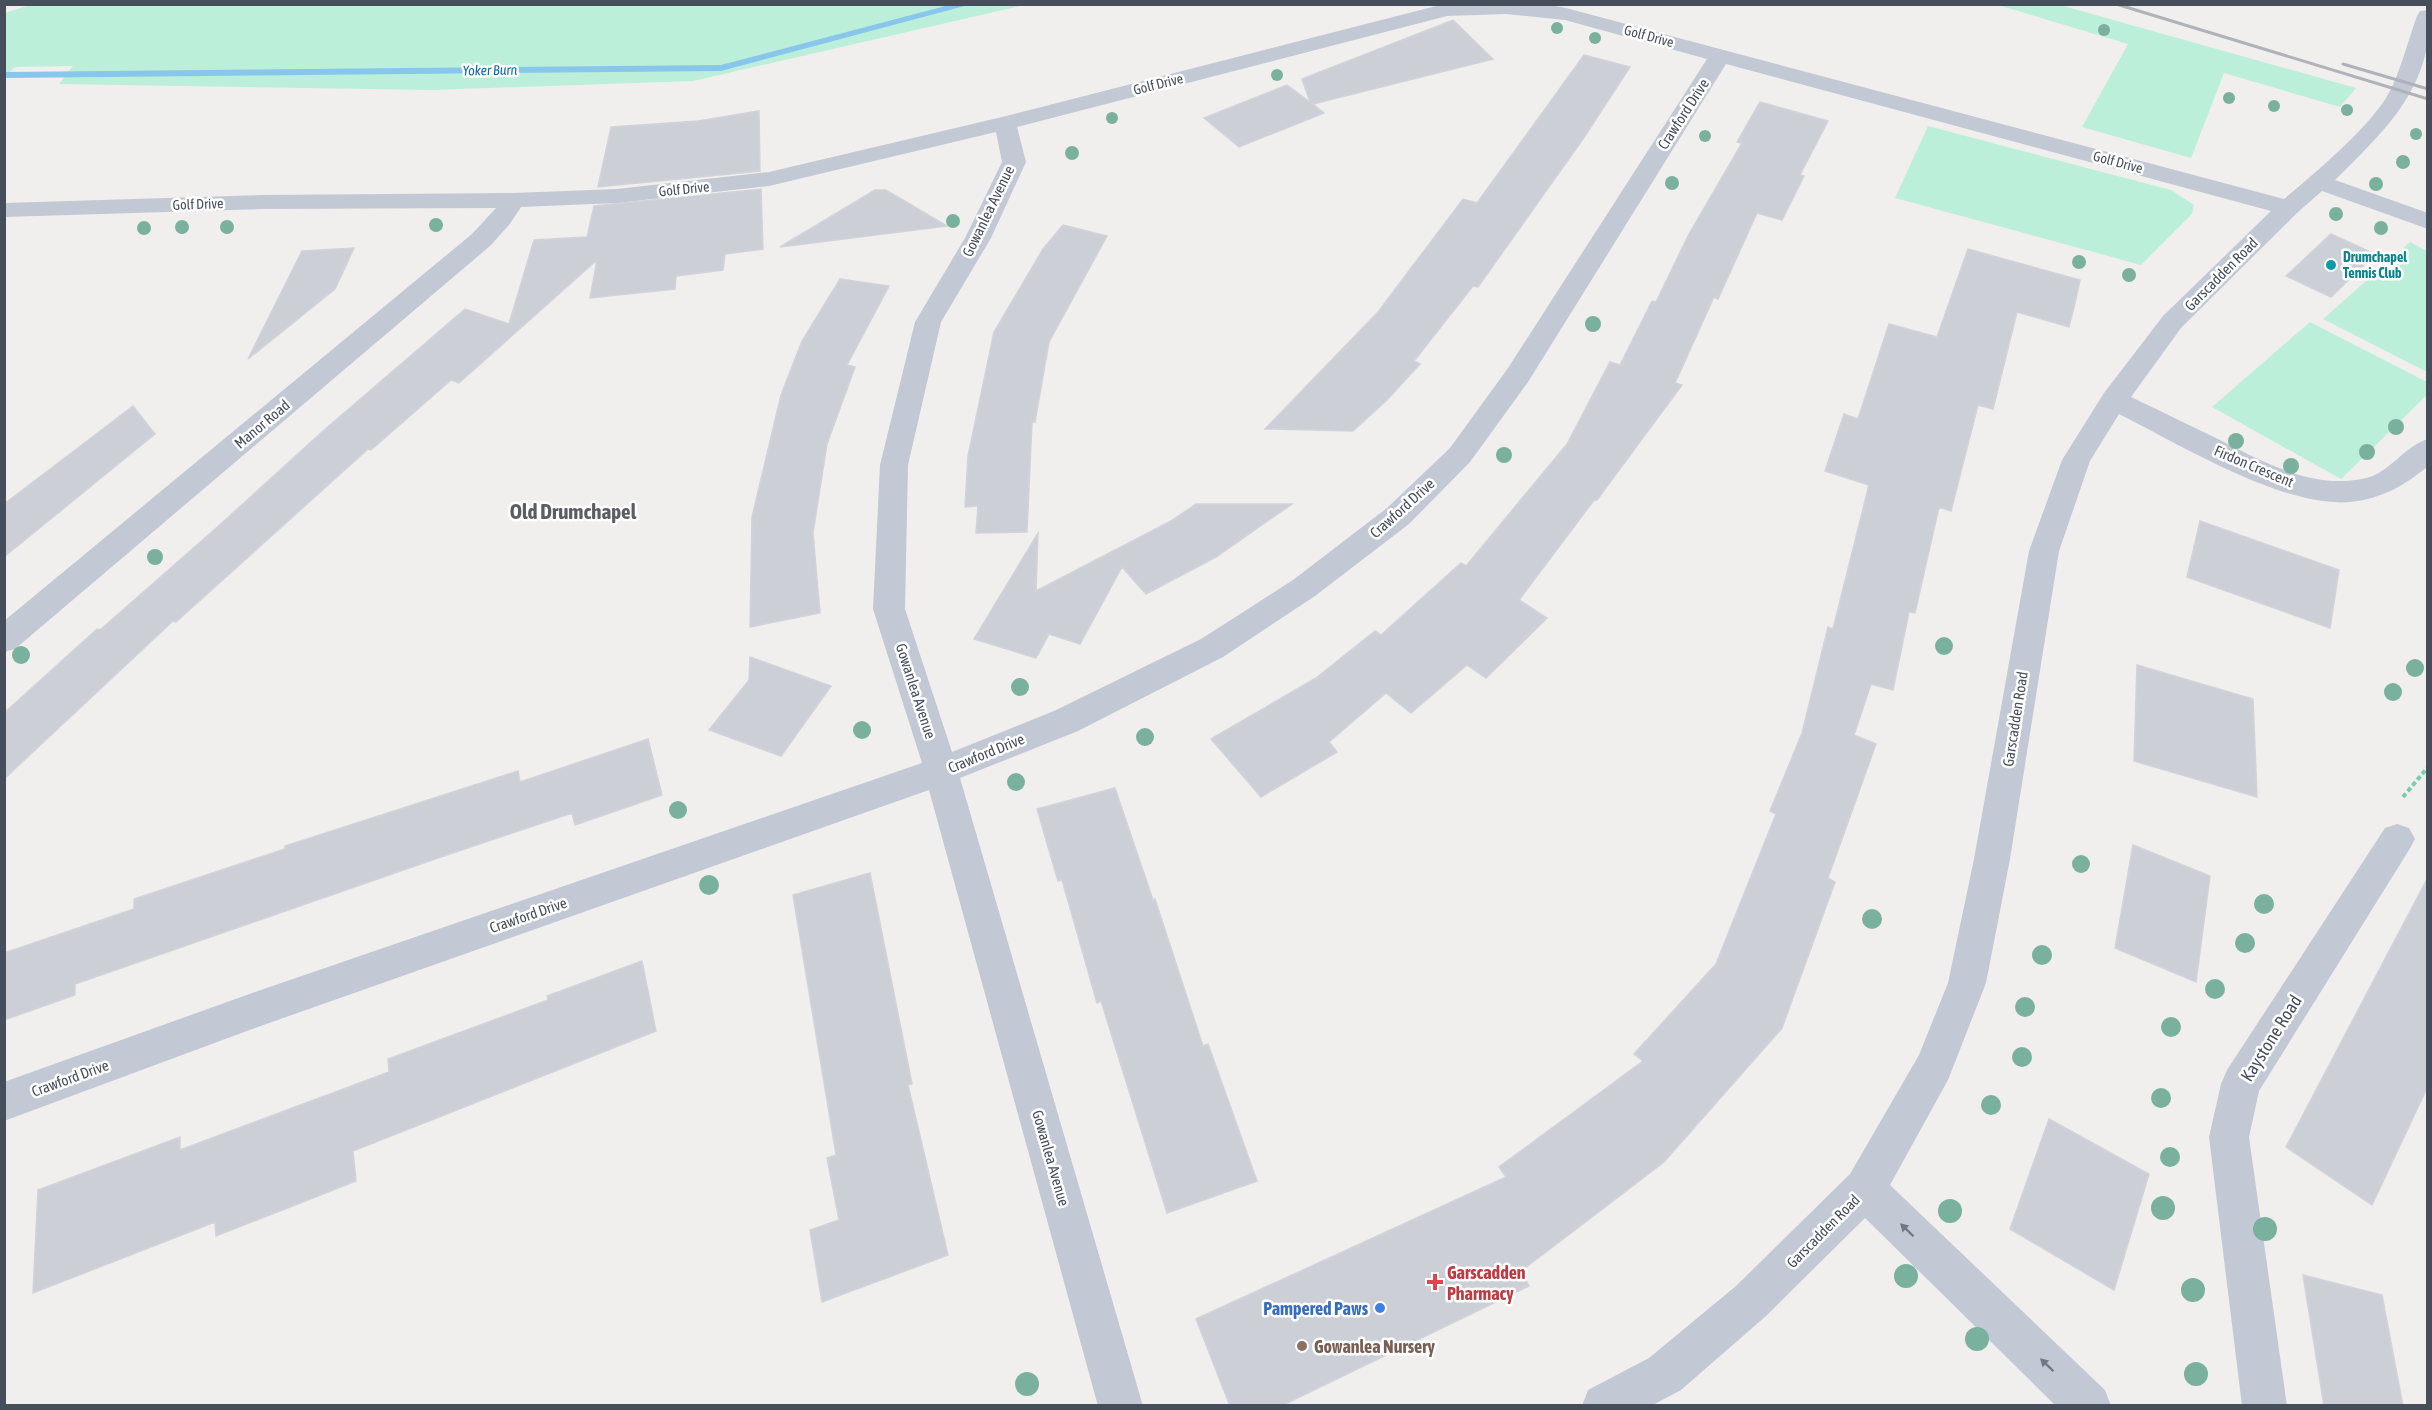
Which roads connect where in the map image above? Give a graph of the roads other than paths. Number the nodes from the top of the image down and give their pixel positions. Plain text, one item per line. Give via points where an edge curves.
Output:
1 (2427, 16) edge
2 (1720, 56) junction
3 (1005, 123) junction
4 (2319, 182) junction
5 (513, 200) junction
6 (2288, 208) junction
7 (5, 211) edge
8 (2427, 222) edge
9 (2114, 400) junction
10 (2427, 449) edge
11 (4, 640) edge
12 (941, 771) junction
13 (2397, 840) dead end
14 (4, 1102) edge
15 (1865, 1189) junction
16 (1121, 1406) edge
17 (1604, 1406) edge
18 (2089, 1406) edge
19 (2265, 1406) edge

1 - 4 street, Garscadden Road via 2398,97
2 - 3 street, Golf Drive via 1566,14 1534,8 1480,6 1416,18
2 - 6 street, Golf Drive
2 - 12 street, Crawford Drive via 1518,375 1460,455 1398,516 1304,588 1212,648 1066,721
3 - 5 street, Golf Drive via 770,179 617,196
3 - 12 street, Gowanlea Avenue via 1014,162 978,238 928,322 894,465 889,609
4 - 6 street, Garscadden Road
4 - 8 street
5 - 7 street, Golf Drive via 263,202
5 - 11 street, Manor Road via 481,240
6 - 9 street, Garscadden Road via 2172,322
9 - 10 street, Firdon Crescent via 2256,470 2334,492 2372,488 2406,468
9 - 15 street, Garscadden Road via 2076,460 2044,551 1967,982 1934,1067
12 - 14 street, Crawford Drive via 255,1010
12 - 16 street, Gowanlea Avenue
13 - 19 street, Kaystone Road via 2241,1084 2229,1137
15 - 17 street, Garscadden Road via 1751,1301 1665,1374
18 -> 15 street

